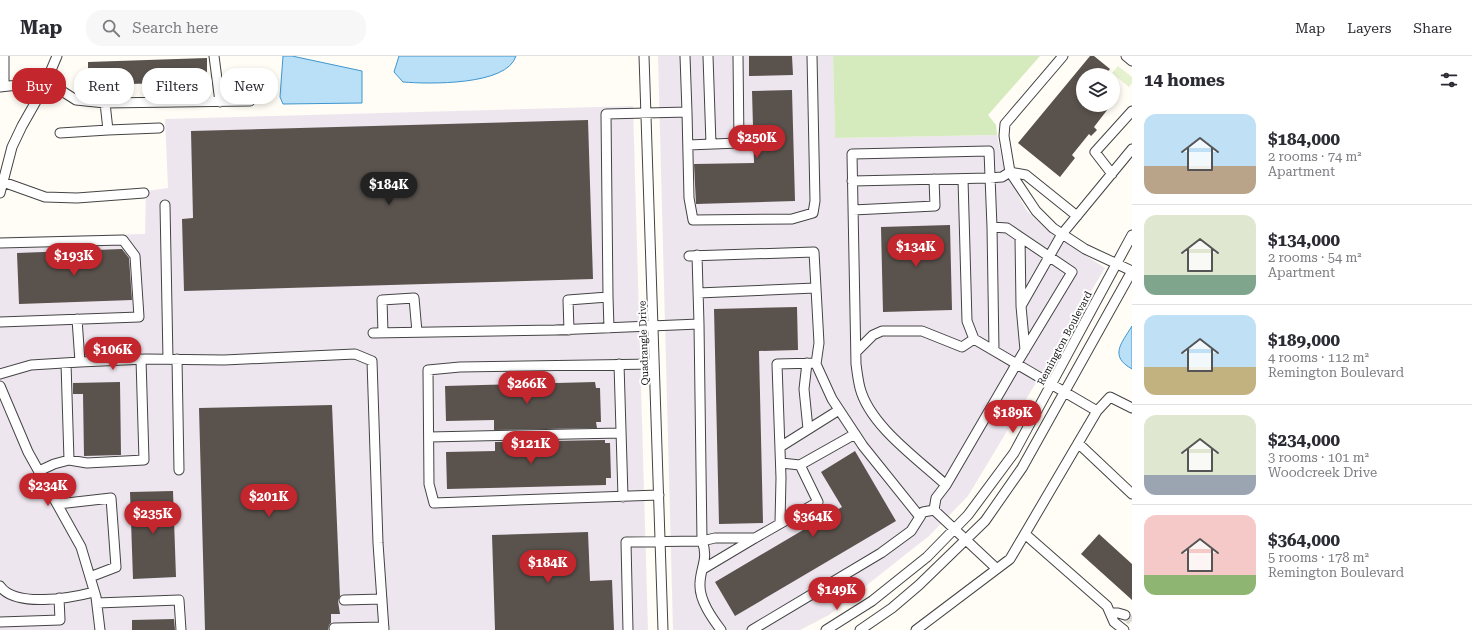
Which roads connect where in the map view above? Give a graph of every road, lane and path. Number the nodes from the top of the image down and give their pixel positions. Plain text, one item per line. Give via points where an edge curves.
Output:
1 (4, 56) edge
2 (57, 56) edge
3 (214, 56) edge
4 (644, 56) edge
5 (684, 56) edge
6 (708, 56) edge
7 (738, 56) edge
8 (812, 56) edge
9 (1063, 56) edge
10 (1126, 56) edge
11 (1132, 61) edge
12 (52, 68) edge
13 (12, 85) edge
14 (2, 86) edge
15 (220, 102) joint
16 (134, 103) edge
17 (35, 104) edge
18 (105, 104) edge
19 (1132, 111) edge
20 (687, 112) junction
21 (646, 113) junction
22 (159, 128) dead end
23 (108, 130) junction
24 (60, 133) dead end
25 (712, 144) junction
26 (688, 145) junction
27 (1132, 150) edge
28 (3, 172) edge
29 (1010, 172) junction
30 (1112, 174) junction
31 (989, 178) junction
32 (934, 179) junction
33 (963, 179) junction
34 (852, 181) junction
35 (3, 182) junction
36 (0, 193) edge
37 (144, 193) dead end
38 (165, 205) dead end
39 (853, 210) junction
40 (1077, 216) junction
41 (992, 227) junction
42 (1062, 234) junction
43 (1132, 236) edge
44 (1020, 237) junction
45 (0, 243) edge
46 (1049, 257) junction
47 (1117, 264) junction
48 (1132, 271) edge
49 (815, 288) junction
50 (698, 293) junction
51 (608, 297) junction
52 (1022, 306) junction
53 (77, 319) junction
54 (0, 322) edge
55 (699, 324) junction
56 (653, 327) junction
57 (609, 328) junction
58 (569, 330) junction
59 (417, 332) junction
60 (373, 333) dead end
61 (383, 333) junction
62 (974, 339) junction
63 (994, 350) junction
64 (1025, 350) junction
65 (856, 352) junction
66 (140, 359) junction
67 (172, 359) junction
68 (80, 362) junction
69 (66, 363) junction
70 (811, 363) junction
71 (1017, 363) junction
72 (619, 364) junction
73 (654, 364) junction
74 (0, 374) edge
75 (1052, 383) junction
76 (0, 386) edge
77 (1065, 391) junction
78 (1132, 408) edge
79 (839, 410) junction
80 (1097, 411) junction
81 (808, 429) junction
82 (621, 433) junction
83 (855, 434) junction
84 (429, 437) junction
85 (1078, 443) junction
86 (780, 447) junction
87 (69, 460) junction
88 (780, 463) junction
89 (800, 465) junction
90 (179, 470) dead end
91 (39, 471) junction
92 (946, 485) junction
93 (1132, 494) edge
94 (659, 495) junction
95 (623, 497) junction
96 (58, 504) junction
97 (934, 510) junction
98 (920, 517) junction
99 (780, 523) junction
100 (954, 529) junction
101 (1025, 534) junction
102 (755, 538) junction
103 (966, 540) junction
104 (660, 541) junction
105 (702, 541) junction
106 (997, 569) junction
107 (703, 570) junction
108 (90, 577) junction
109 (0, 586) edge
110 (94, 592) junction
111 (59, 598) junction
112 (382, 599) junction
113 (344, 600) dead end
114 (97, 603) junction
115 (1110, 614) junction
116 (1125, 615) tunnel mouth
117 (0, 622) edge
118 (334, 628) dead end
119 (384, 628) edge
120 (100, 630) edge
121 (180, 630) edge
122 (628, 630) edge
123 (663, 630) edge
124 (721, 630) edge
125 (752, 630) edge
126 (826, 630) edge
127 (860, 630) edge
128 (916, 630) edge
129 (1124, 630) edge

1 - 14 street
2 - 12 street
3 - 15 street
4 - 21 street, Quadrangle Drive
5 - 20 street
6 - 25 street
7 - 25 street via 739,144
8 - 26 street via 815,201 813,213 792,220 694,220 689,198
9 - 29 street via 1004,124
10 - 11 street
13 - 14 street
15 - 16 street
17 - 28 street
18 - 23 street
19 - 30 street via 1095,152
20 - 21 street
20 - 26 street
21 - 51 street via 606,114
21 - 56 street, Quadrangle Drive
22 - 23 street
23 - 24 street
25 - 26 street
27 - 30 street
28 - 35 street
29 - 31 street via 1002,177
29 - 40 street via 1026,175
29 - 42 street via 1036,211
30 - 40 street
31 - 33 street
31 - 34 street via 989,151 852,154
31 - 41 street
32 - 33 street
32 - 34 street
32 - 39 street via 935,206
33 - 62 street via 967,320
34 - 39 street
35 - 36 street
35 - 37 street via 46,197 78,198
38 - 67 street
39 - 65 street
40 - 42 street
41 - 44 street via 1007,228
41 - 63 street
42 - 46 street
42 - 47 street via 1085,249
43 - 47 street, Remington Boulevard
44 - 46 street
44 - 52 street
45 - 53 street via 123,240 135,256 139,317
46 - 52 street
46 - 64 street via 1072,272
47 - 48 street
47 - 75 street, Remington Boulevard
48 - 77 street
49 - 50 street
49 - 50 street via 814,252 693,255
49 - 70 street via 818,343
50 - 55 street
51 - 57 street
51 - 58 street via 568,300
52 - 64 street
53 - 54 street
53 - 68 street
55 - 56 street
55 - 105 street
56 - 57 street
56 - 73 street, Quadrangle Drive
57 - 58 street
58 - 59 street
59 - 61 street
59 - 61 street via 414,298 382,300
60 - 61 street
62 - 63 street
62 - 65 street via 962,347 922,331 882,331 873,335
63 - 71 street
64 - 71 street
65 - 92 street via 860,388 870,411
66 - 67 street
66 - 68 street
66 - 87 street via 144,460 87,463
67 - 90 street
67 - 112 street via 224,360 355,354 372,361
68 - 69 street
69 - 74 street via 31,366
69 - 87 street
70 - 79 street
70 - 81 street via 804,389
70 - 86 street via 777,364
71 - 75 street
71 - 92 street
72 - 73 street
72 - 82 street
72 - 84 street via 428,370
73 - 94 street, Quadrangle Drive
75 - 77 street
75 - 100 street, Remington Boulevard via 1014,453 968,515
76 - 91 street
77 - 80 street
77 - 103 street via 1022,468 985,521
78 - 80 street via 1110,397
79 - 81 street
79 - 83 street
80 - 85 street
81 - 86 street
82 - 84 street
82 - 95 street
83 - 89 street
83 - 98 street
84 - 95 street via 429,484 434,503
85 - 93 street
85 - 101 street
86 - 88 street
87 - 91 street
88 - 89 street
88 - 99 street
89 - 99 street via 818,502
91 - 96 street
92 - 97 street via 936,498
94 - 95 street
94 - 104 street, Quadrangle Drive
96 - 108 street via 81,547
96 - 108 street via 111,498 116,567
97 - 98 street via 923,512
97 - 100 street
98 - 125 street via 911,532 881,553
99 - 102 street
100 - 103 street
100 - 126 street, Remington Boulevard via 927,557 872,602
101 - 106 street via 1010,559
101 - 115 street via 1107,606
102 - 105 street via 715,538
102 - 107 street
103 - 106 street
103 - 127 street via 892,608
104 - 105 street
104 - 122 street via 626,542
104 - 123 street, Quadrangle Drive
105 - 107 street via 706,551
106 - 128 street
107 - 124 street via 700,585 703,601
108 - 110 street
109 - 111 street via 17,598
110 - 111 street
110 - 114 street
111 - 117 street via 60,620
112 - 113 street
112 - 119 street
114 - 120 street
114 - 121 street via 179,600
115 - 116 street via 1118,612
115 - 129 street via 1114,622
118 - 119 street

